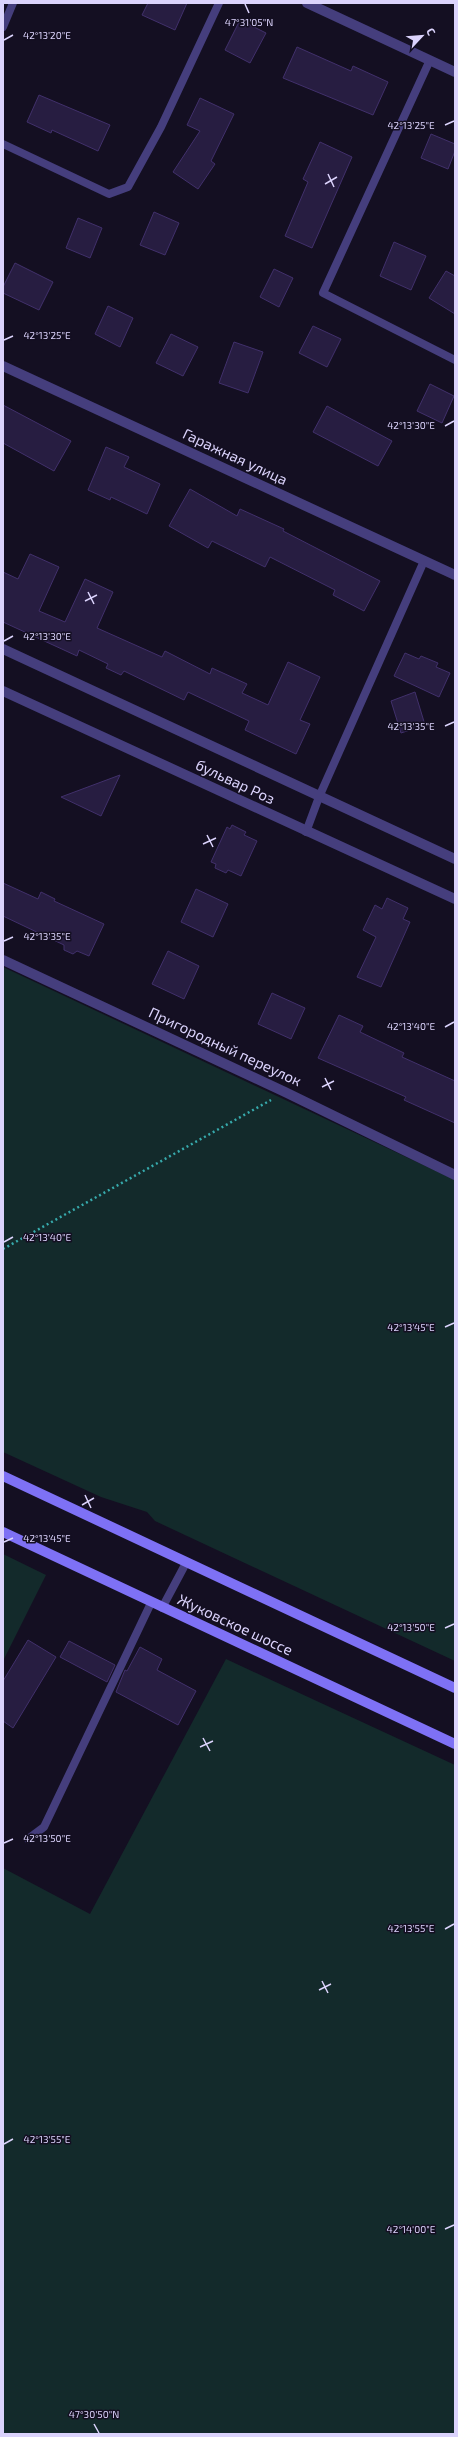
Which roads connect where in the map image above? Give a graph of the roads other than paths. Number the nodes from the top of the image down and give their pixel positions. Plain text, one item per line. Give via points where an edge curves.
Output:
1 (13, 3) edge
2 (219, 3) edge
3 (307, 3) edge
4 (3, 27) edge
5 (430, 60) junction
6 (455, 72) edge
7 (3, 144) edge
8 (455, 360) edge
9 (3, 366) edge
10 (424, 561) junction
11 (455, 575) edge
12 (3, 649) edge
13 (3, 691) edge
14 (319, 797) junction
15 (306, 832) junction
16 (455, 859) edge
17 (455, 899) edge
18 (3, 960) edge
19 (455, 1175) edge
20 (3, 1476) edge
21 (3, 1532) edge
22 (186, 1563) junction
23 (151, 1603) junction
24 (162, 1608) junction
25 (455, 1688) edge
26 (455, 1744) edge
27 (28, 1839) dead end

1 - 4 lane
2 - 7 lane via 161,127 128,187 109,194
3 - 5 street
5 - 6 street
5 - 8 lane via 323,293
9 - 10 street, Гаражная улица
10 - 11 street, Гаражная улица
10 - 14 lane
12 - 14 street
13 - 15 street, бульвар Роз
14 - 15 lane
14 - 16 street
15 - 17 street, бульвар Роз
18 - 19 street, Пригородный переулок
20 - 22 main road
21 - 23 main road, Жуковское шоссе
22 - 24 lane
22 - 25 main road
23 - 24 main road, Жуковское шоссе
23 - 27 lane via 44,1827
24 - 26 main road, Жуковское шоссе

